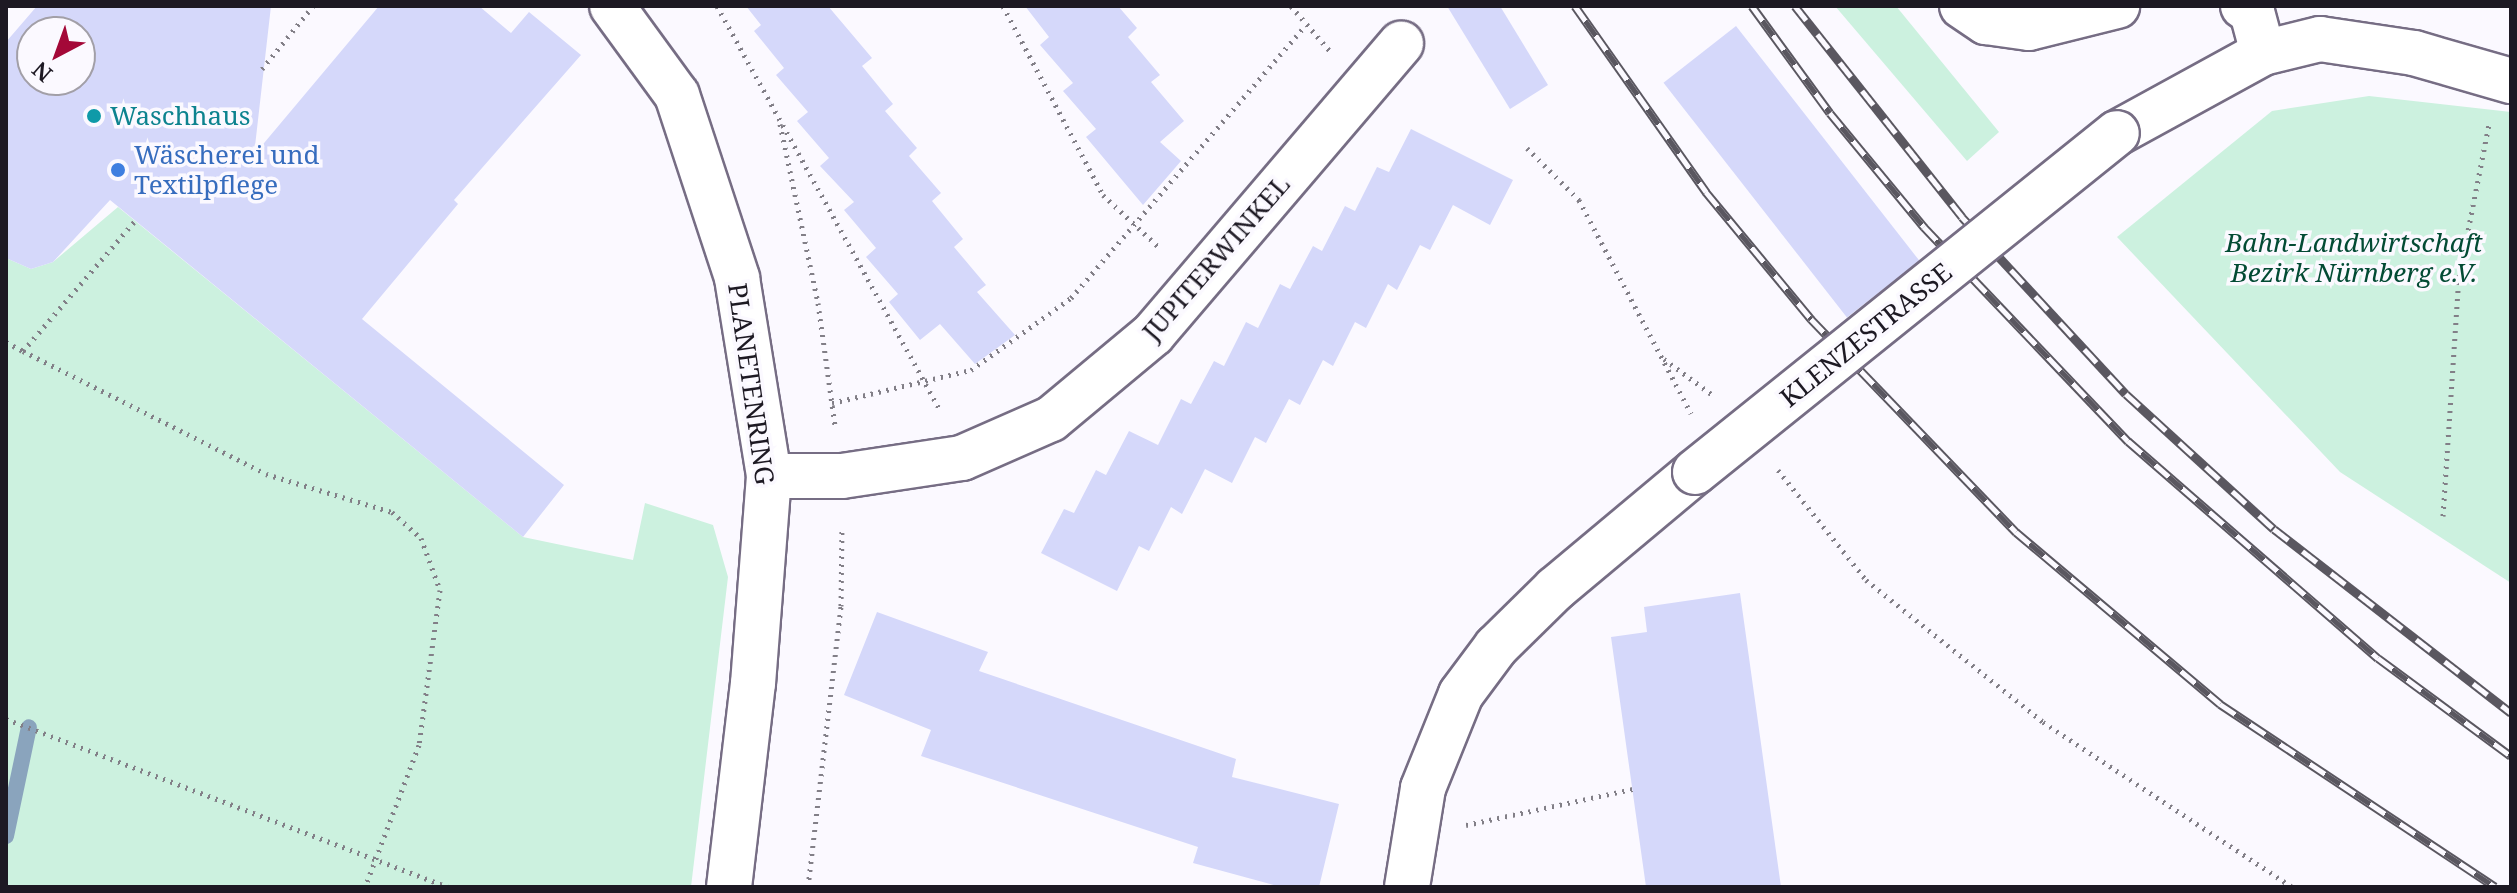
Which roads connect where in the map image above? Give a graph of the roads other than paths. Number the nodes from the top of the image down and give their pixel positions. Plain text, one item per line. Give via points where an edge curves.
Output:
1 (612, 6) edge
2 (1962, 6) edge
3 (2117, 6) edge
4 (2243, 6) edge
5 (1401, 44) dead end
6 (2263, 53) junction
7 (2501, 98) edge
8 (769, 476) junction
9 (1409, 868) edge
10 (729, 887) edge

1 - 8 street, PLANETENRING via 681,109 737,278
2 - 3 street via 1986,22 2029,28
4 - 6 street via 2252,12
5 - 8 street, JUPITERWINKEL via 1153,334 1051,419 962,458 842,476
6 - 7 street, KLENZESTRASSE via 2320,39 2414,53
6 - 9 street, KLENZESTRASSE, bridge via 2117,133 1555,589 1461,694 1423,788
8 - 10 street, PLANETENRING via 753,683

